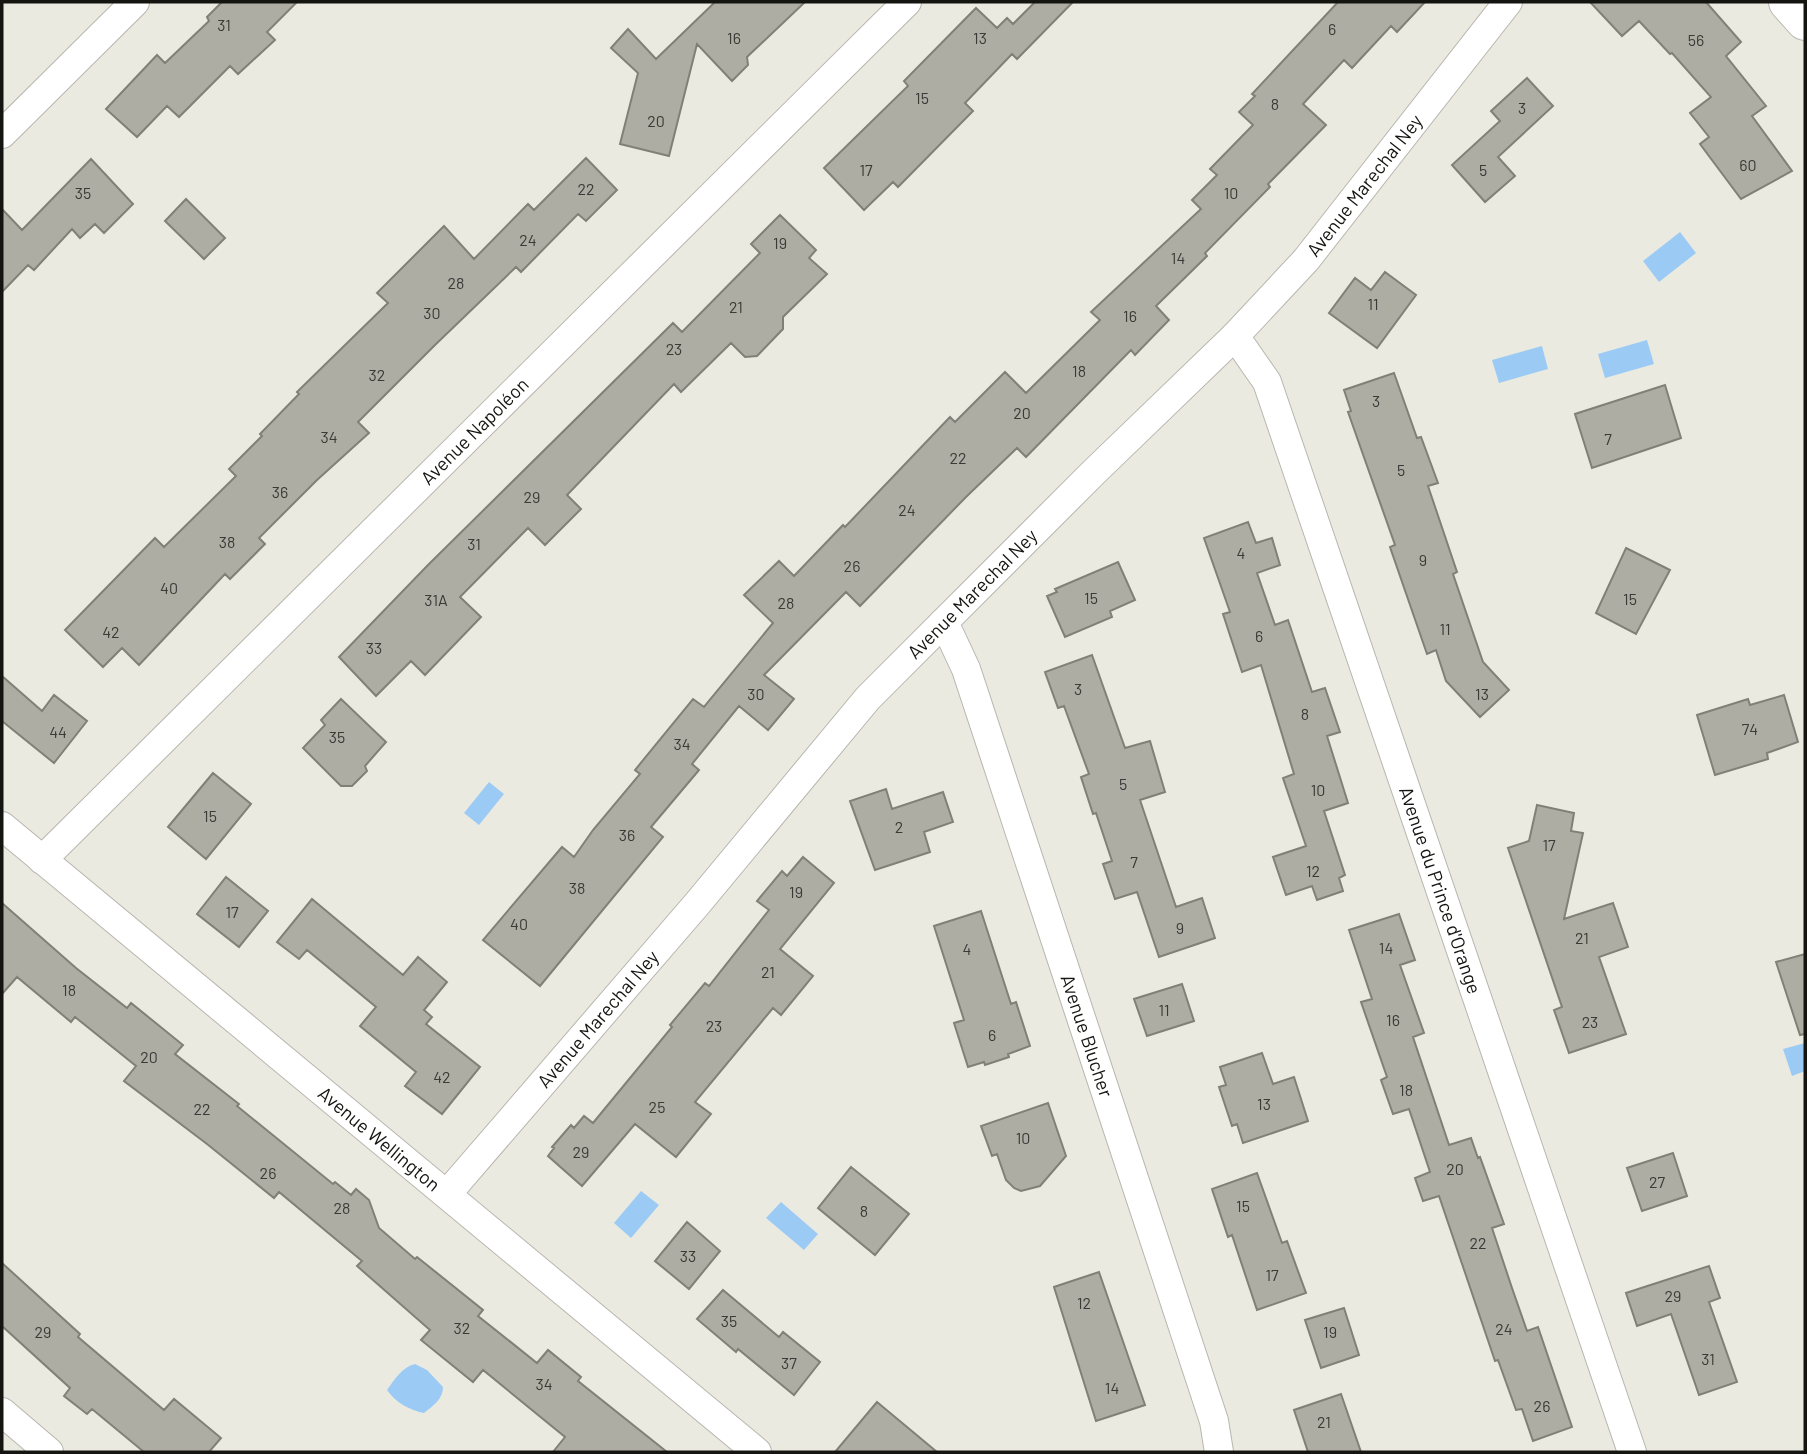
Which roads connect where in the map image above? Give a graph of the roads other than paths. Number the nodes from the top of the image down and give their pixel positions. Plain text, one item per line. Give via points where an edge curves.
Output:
1 (135, 2) edge
2 (907, 2) edge
3 (1508, 2) edge
4 (1788, 2) edge
5 (1805, 21) edge
6 (2, 134) edge
7 (1236, 336) junction
8 (944, 622) junction
9 (2, 826) edge
10 (42, 860) junction
11 (447, 1195) junction
12 (2, 1412) edge
13 (50, 1452) edge
14 (757, 1452) edge
15 (1219, 1452) edge
16 (1632, 1452) edge

1 - 6 street
2 - 10 street, Avenue Napoléon
3 - 7 street, Avenue Marechal Ney via 1306,260
4 - 5 street
7 - 8 street, Avenue Marechal Ney
7 - 16 street, Avenue du Prince d'Orange via 1267,382
8 - 11 street, Avenue Marechal Ney via 868,698
8 - 15 street, Avenue Blucher via 966,669 1214,1421
9 - 10 street, Avenue Wellington
10 - 11 street, Avenue Wellington
11 - 14 street, Avenue Wellington
12 - 13 street

